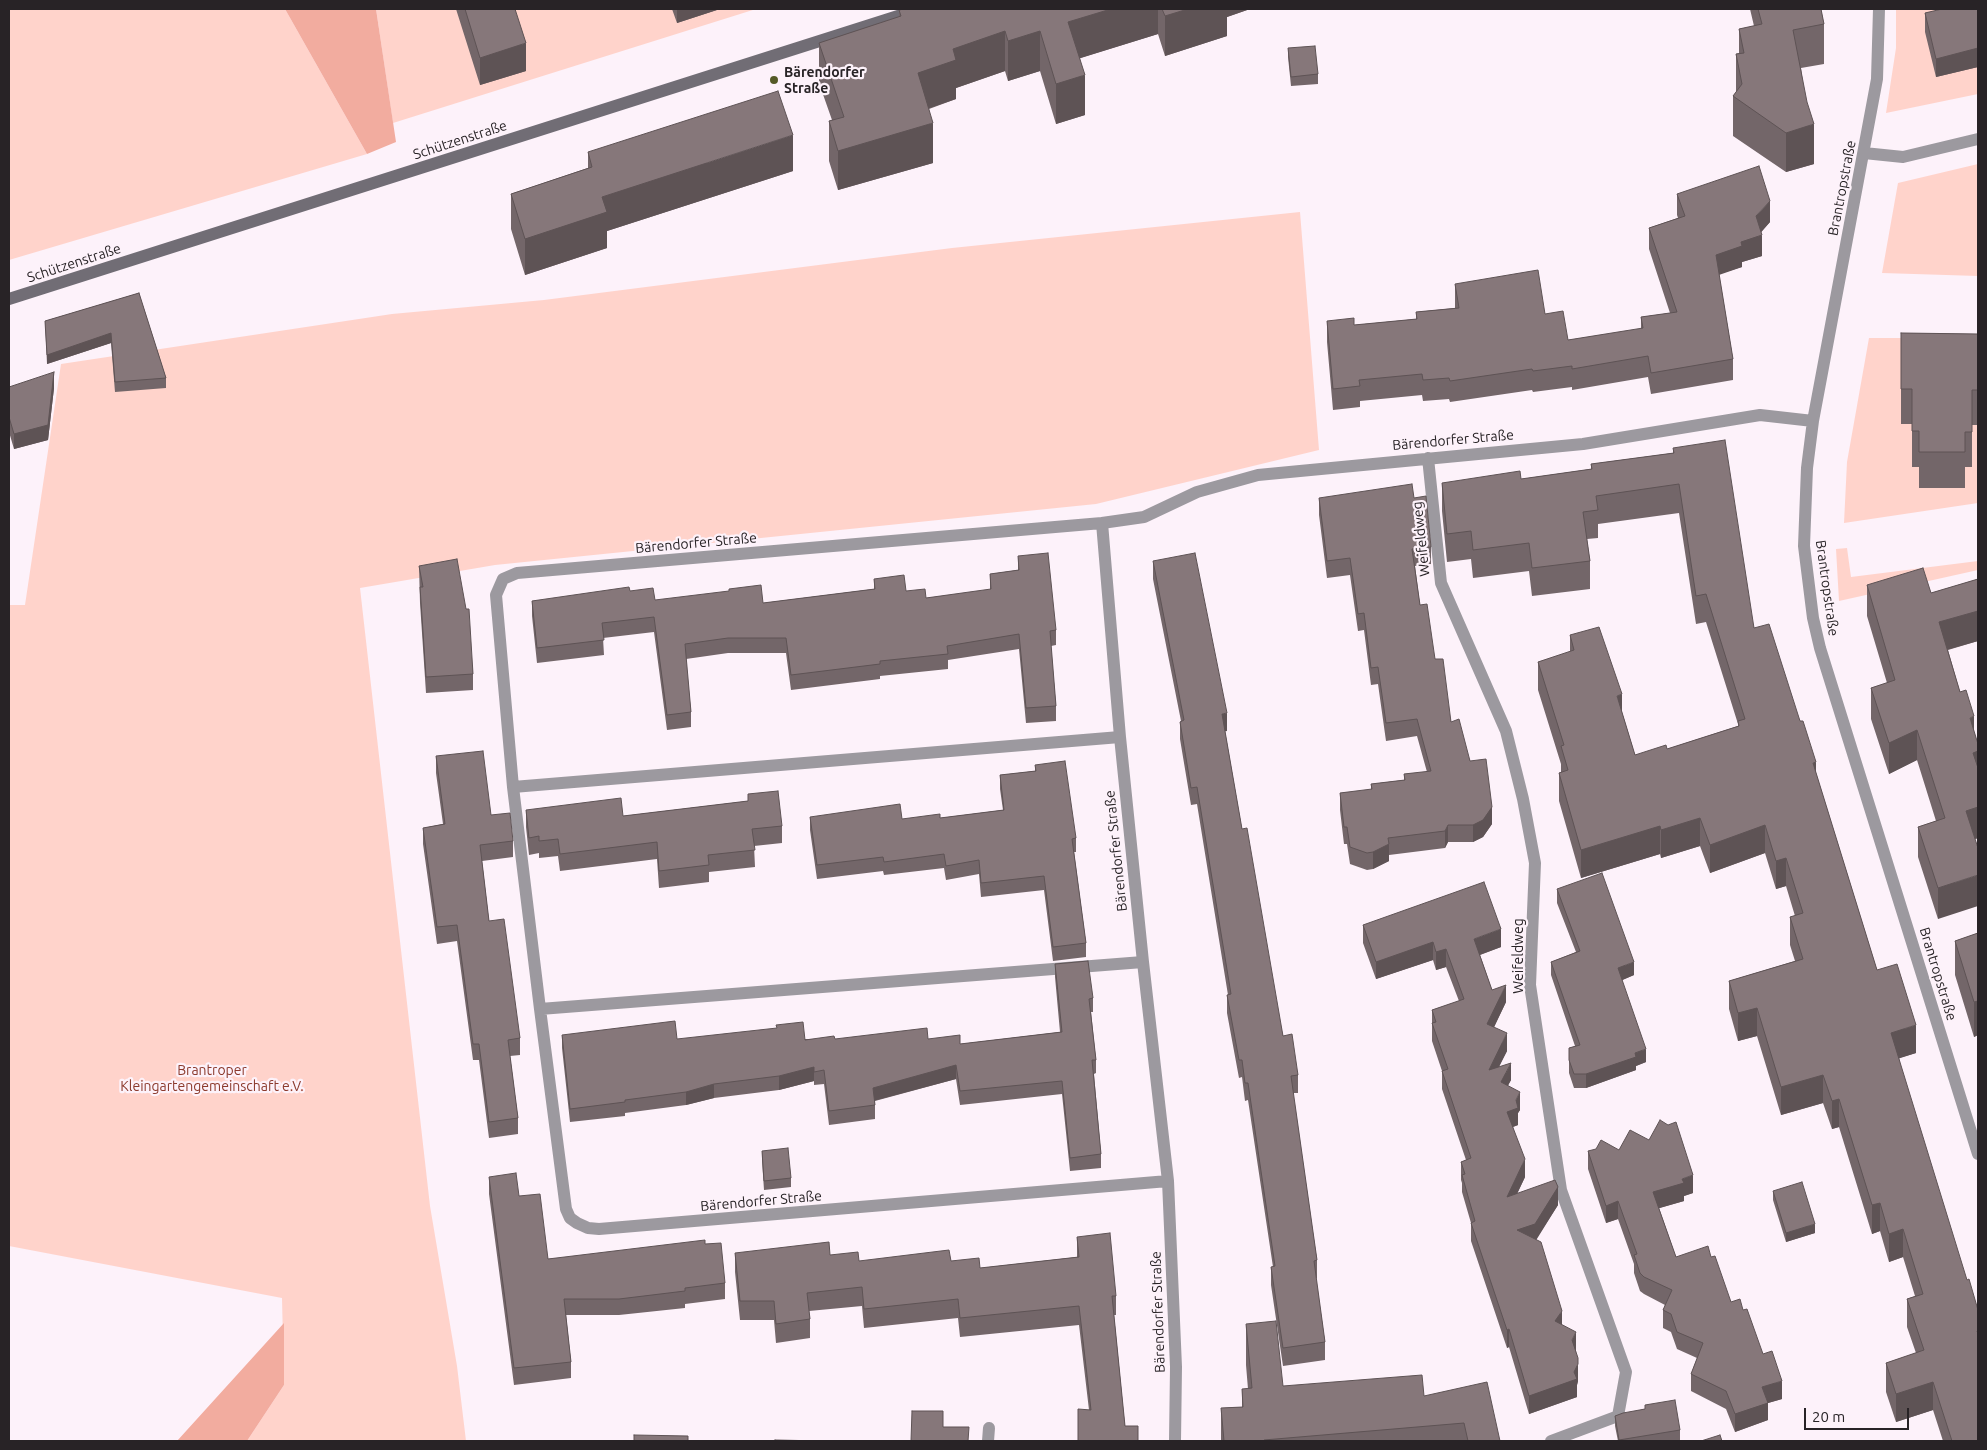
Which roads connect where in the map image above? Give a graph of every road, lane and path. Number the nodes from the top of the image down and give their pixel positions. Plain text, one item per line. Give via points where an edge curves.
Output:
1 (920, 9) edge
2 (1880, 9) edge
3 (1978, 139) edge
4 (1864, 153) junction
5 (9, 299) edge
6 (1813, 420) junction
7 (1428, 458) junction
8 (1102, 523) junction
9 (1120, 737) junction
10 (514, 787) junction
11 (1143, 962) junction
12 (540, 1008) junction
13 (1978, 1154) edge
14 (1168, 1181) junction
15 (989, 1428) dead end
16 (988, 1441) edge
17 (1175, 1441) edge
18 (1551, 1441) edge

1 - 5 street, Schützenstraße
2 - 4 street, Brantropstraße via 1877,80
3 - 4 street via 1902,157
4 - 6 street, Brantropstraße
6 - 7 street, Bärendorfer Straße via 1760,415 1583,444
6 - 13 street, Brantropstraße via 1807,468 1804,546 1813,618
7 - 8 street, Bärendorfer Straße via 1258,475 1197,492 1144,518
7 - 18 street, Weifeldweg via 1441,583 1506,731 1535,863 1530,985 1562,1190 1626,1372 1618,1416
8 - 9 street, Bärendorfer Straße
8 - 10 street, Bärendorfer Straße via 517,573 503,579 496,594
9 - 10 street
9 - 11 street, Bärendorfer Straße
10 - 12 street, Bärendorfer Straße
11 - 12 street
11 - 14 street, Bärendorfer Straße
12 - 14 street, Bärendorfer Straße via 566,1209 570,1218 588,1228
14 - 17 street, Bärendorfer Straße via 1176,1367
15 - 16 street

